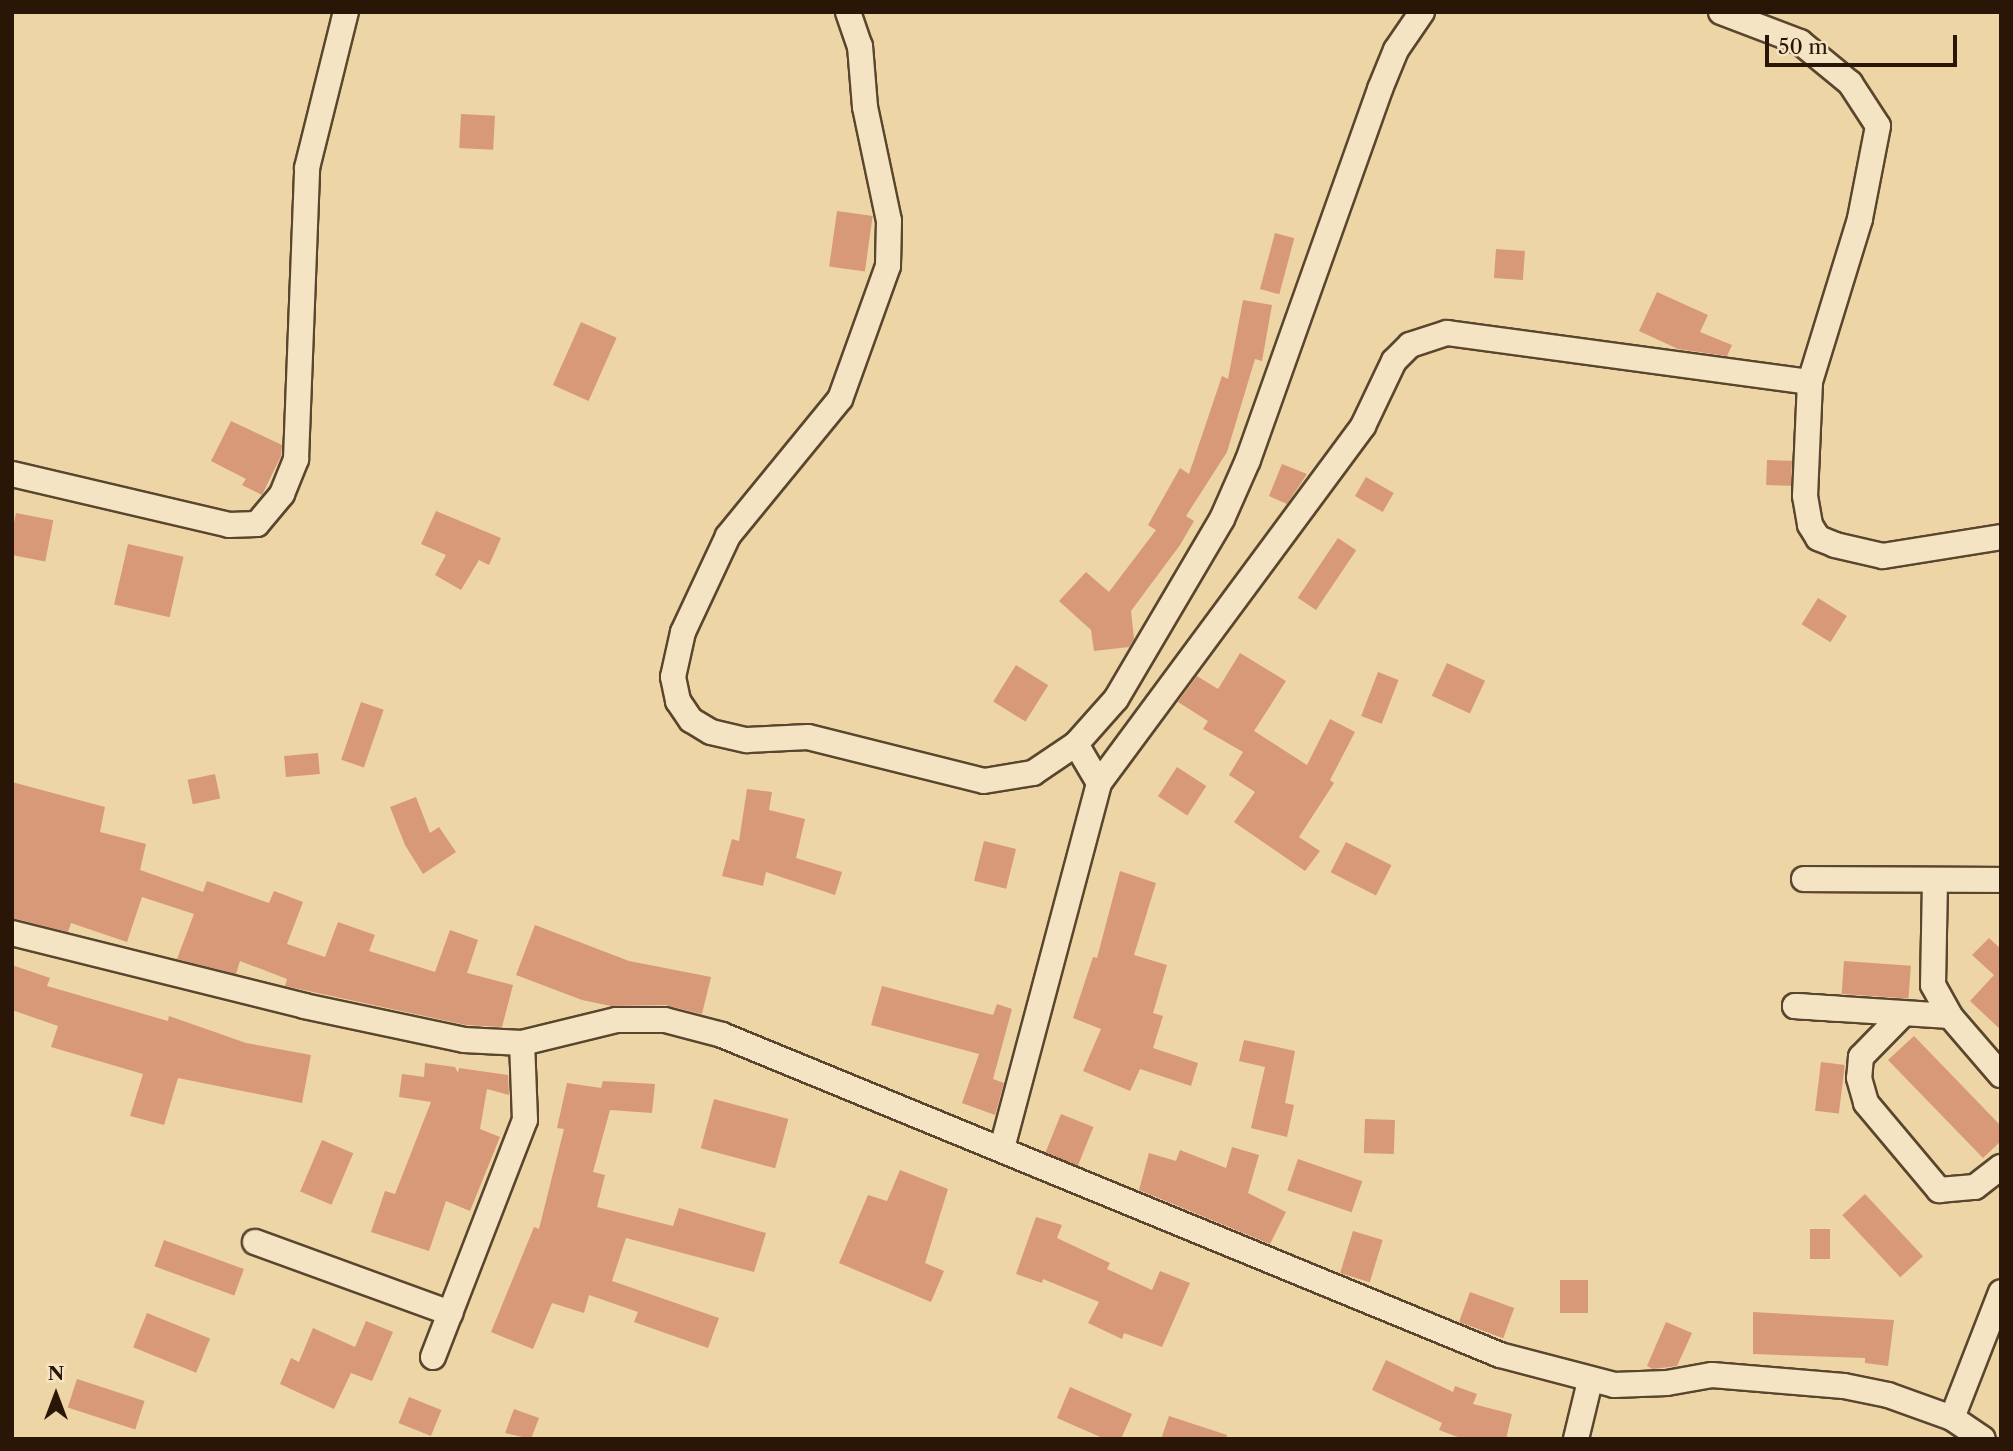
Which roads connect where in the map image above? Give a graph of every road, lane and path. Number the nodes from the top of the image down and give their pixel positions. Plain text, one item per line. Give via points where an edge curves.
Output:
1 (345, 12) edge
2 (848, 12) edge
3 (1422, 12) edge
4 (1721, 12) edge
5 (1810, 382) junction
6 (12, 474) edge
7 (2001, 537) edge
8 (1076, 744) junction
9 (1099, 783) junction
10 (1804, 879) dead end
11 (1993, 880) edge
12 (1935, 881) junction
13 (2001, 900) edge
14 (12, 933) edge
15 (1841, 1009) dead end
16 (1903, 1014) junction
17 (1950, 1016) junction
18 (522, 1043) junction
19 (2001, 1075) edge
20 (1002, 1147) junction
21 (2001, 1167) edge
22 (255, 1242) dead end
23 (2001, 1292) edge
24 (450, 1313) junction
25 (433, 1357) dead end
26 (1590, 1381) junction
27 (1952, 1418) junction
28 (1576, 1439) edge
29 (1983, 1439) edge

1 - 6 street via 307,168 296,459 282,494 257,524 229,525
2 - 8 street via 860,46 865,107 889,221 888,266 840,399 723,545 676,655 673,677 678,701 691,720 728,738 808,737 984,781 1033,773
3 - 8 street via 1396,50 1380,89 1248,460 1222,519 1116,699
4 - 5 street via 1800,42 1850,83 1878,126 1860,219
5 - 7 street via 1805,496 1810,525 1818,538 1858,554 1883,556
5 - 9 street via 1447,334 1410,345 1394,362 1363,426
8 - 9 street
9 - 20 street
10 - 12 street
11 - 12 street
11 - 13 street
12 - 17 street via 1933,985
14 - 18 street via 304,1006 464,1040
15 - 16 street via 1795,1006
16 - 17 street
16 - 21 street via 1861,1057 1859,1078 1866,1102 1939,1190 1975,1187
17 - 19 street
18 - 20 street via 591,1023 665,1020 722,1035
18 - 24 street via 525,1120
20 - 26 street via 1500,1355
22 - 24 street
23 - 27 street
24 - 25 street
26 - 27 street via 1614,1385 1712,1375 1768,1378 1888,1395
26 - 28 street
27 - 29 street

